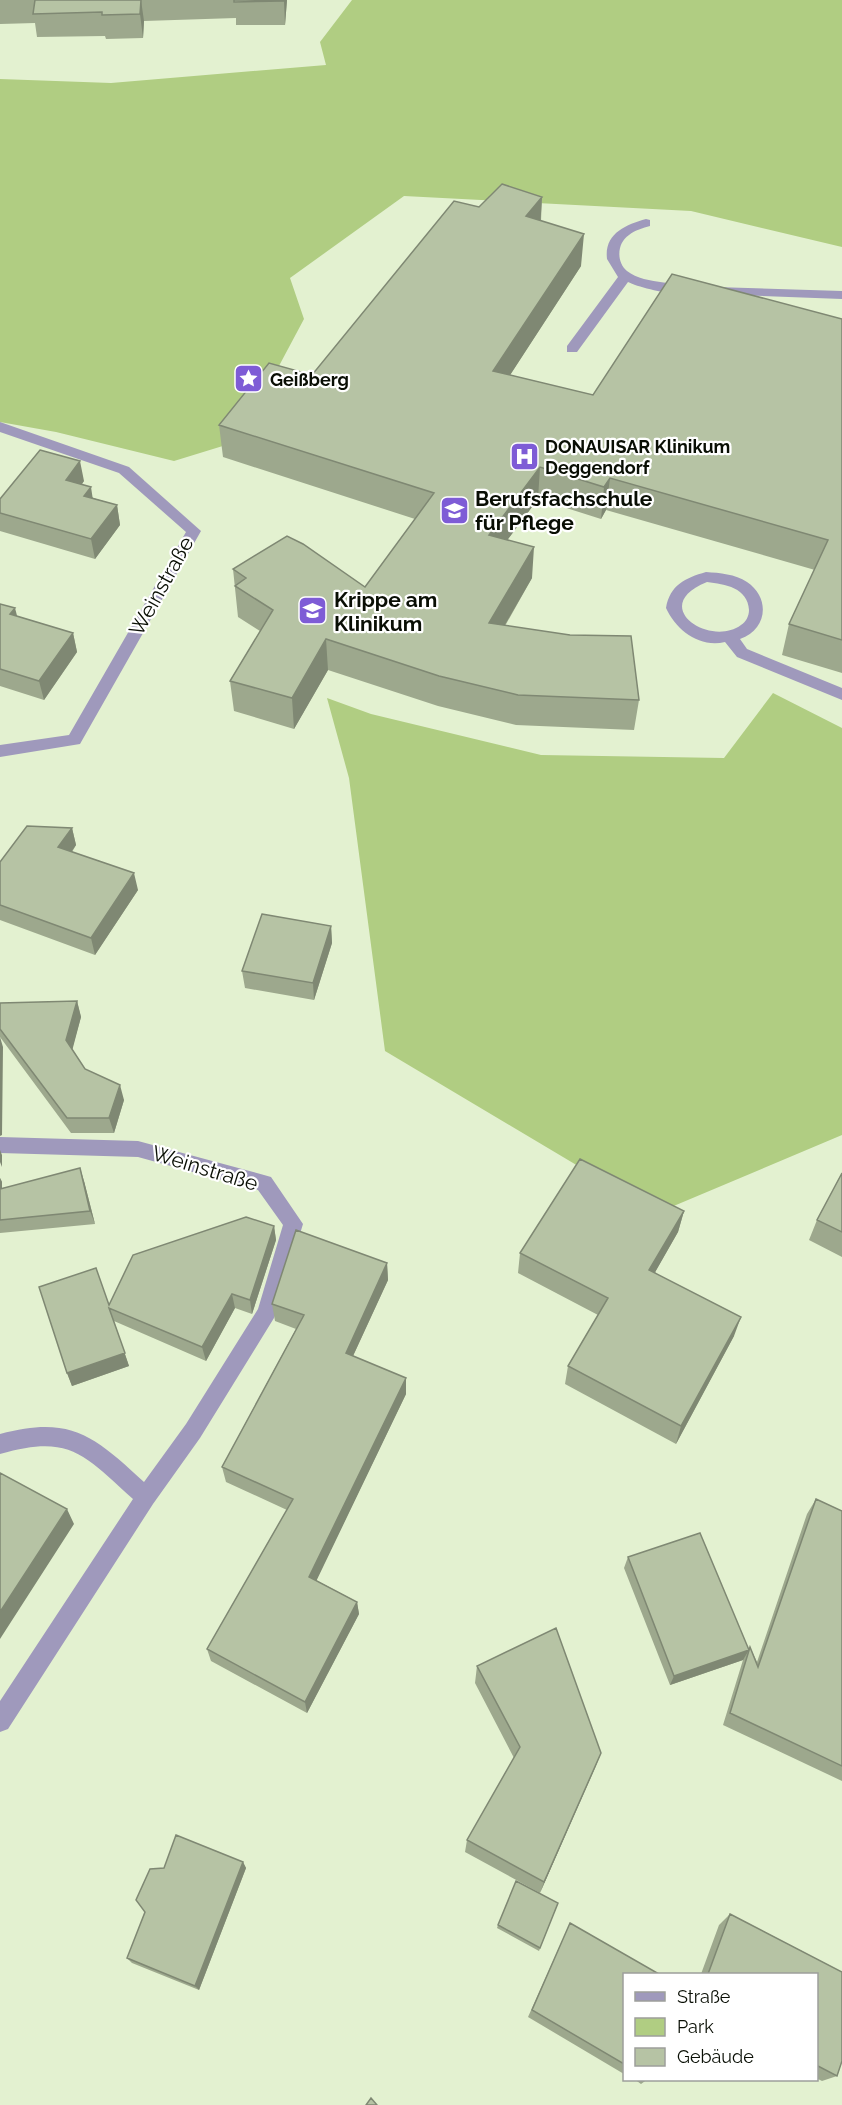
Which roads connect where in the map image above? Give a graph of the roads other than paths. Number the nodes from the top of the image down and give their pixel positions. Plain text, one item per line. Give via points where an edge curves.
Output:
1 (646, 223) dead end
2 (626, 277) junction
3 (842, 295) edge
4 (572, 349) dead end
5 (0, 427) edge
6 (729, 636) junction
7 (842, 694) edge
8 (0, 751) edge
9 (0, 1145) edge
10 (0, 1444) edge
11 (146, 1497) junction
12 (0, 1721) edge

1 - 2 street via 625,232 615,243 612,257
2 - 3 street via 686,290
2 - 4 street
5 - 8 street, Weinstraße via 124,470 194,531 74,740
6 - 6 street via 754,623 758,604 753,595 733,581 719,578 706,577 682,587 672,605 682,624 707,636
6 - 7 street via 742,653
9 - 11 street, Weinstraße via 138,1149 161,1155 264,1183 293,1224 267,1312 193,1431
10 - 11 street via 29,1434 58,1434 90,1447
11 - 12 street, Weinstraße

